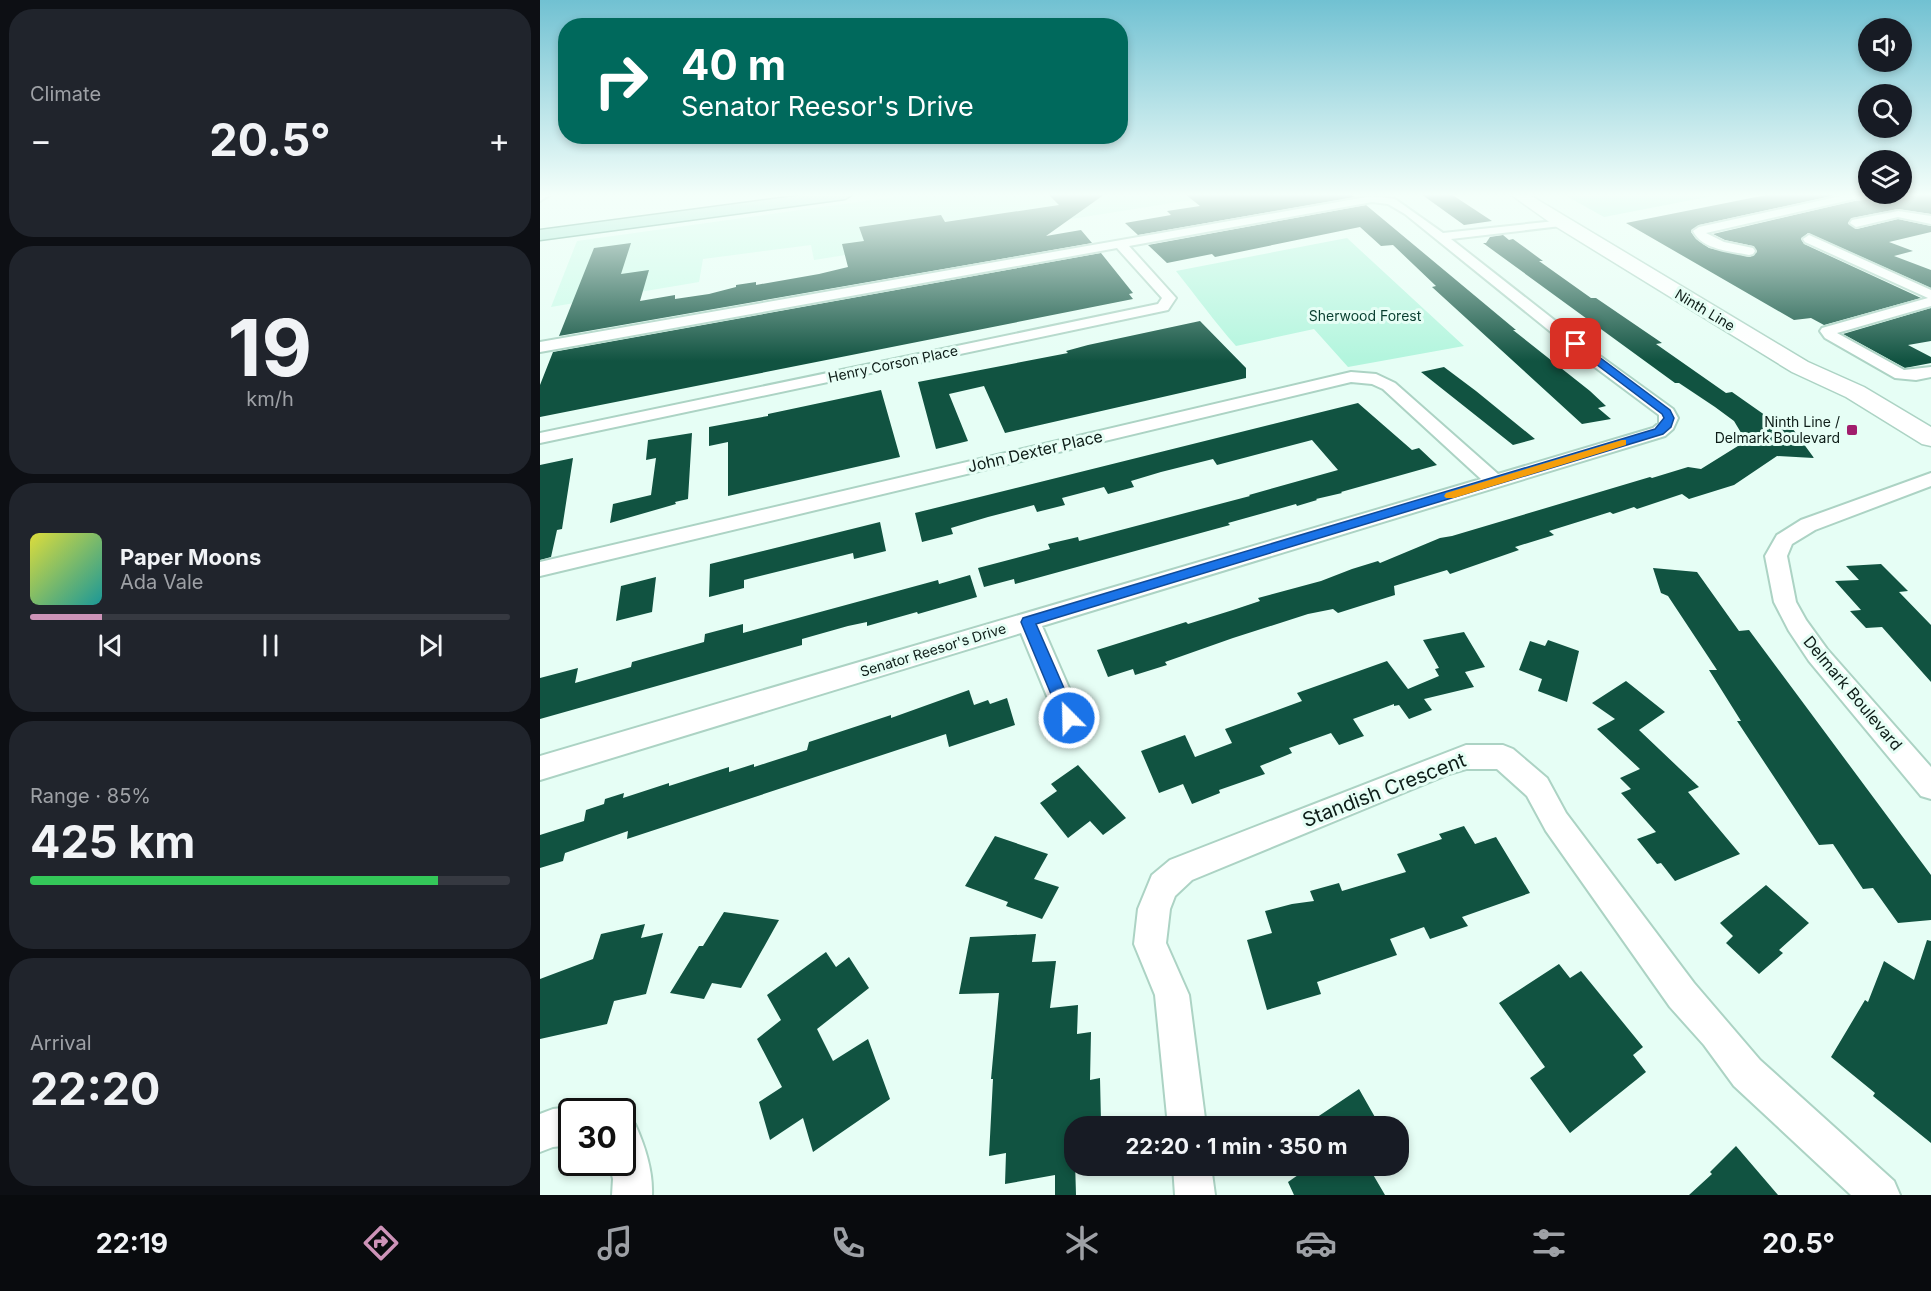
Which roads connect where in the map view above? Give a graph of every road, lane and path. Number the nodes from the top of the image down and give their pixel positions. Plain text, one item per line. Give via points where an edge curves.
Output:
1 (1088, 250) edge
2 (1125, 250) edge
3 (1455, 250) edge
4 (1607, 250) edge
5 (1745, 250) edge
6 (1832, 250) edge
7 (1749, 251) dead end
8 (1931, 295) edge
9 (1931, 302) edge
10 (540, 347) edge
11 (1800, 367) junction
12 (1931, 372) edge
13 (540, 438) edge
14 (1931, 438) edge
15 (1931, 460) edge
16 (1931, 479) edge
17 (1496, 482) junction
18 (540, 568) edge
19 (1028, 622) junction
20 (1069, 718) dead end
21 (540, 768) edge
22 (1931, 786) edge
23 (1186, 1116) edge
24 (558, 1127) edge
25 (540, 1133) edge
26 (632, 1176) edge
27 (1193, 1176) edge
28 (632, 1195) edge
29 (1195, 1195) edge
30 (1880, 1195) edge

1 - 10 street, Senator Reesor's Drive
2 - 13 street, Henry Corson Place via 1169,297 1163,307
3 - 17 street, Senator Reesor's Drive via 1669,418 1659,432
4 - 11 main road, Ninth Line
5 - 7 street
6 - 8 street
9 - 12 street via 1827,331 1901,375
11 - 14 main road, Ninth Line via 1856,392
11 - 15 main road, Ninth Line via 1834,399
16 - 22 street, Delmark Boulevard via 1808,525 1784,540 1776,556 1785,602 1797,625 1818,655
17 - 18 street, John Dexter Place via 1389,386 1376,378 1351,377
17 - 19 street, Senator Reesor's Drive
19 - 20 street
19 - 21 street, Senator Reesor's Drive
23 - 30 street, Standish Crescent via 1172,994 1150,944 1154,909 1163,886 1181,870 1466,756 1503,757 1537,787 1556,822 1668,975 1747,1073
24 - 25 street
26 - 28 street
27 - 29 street

